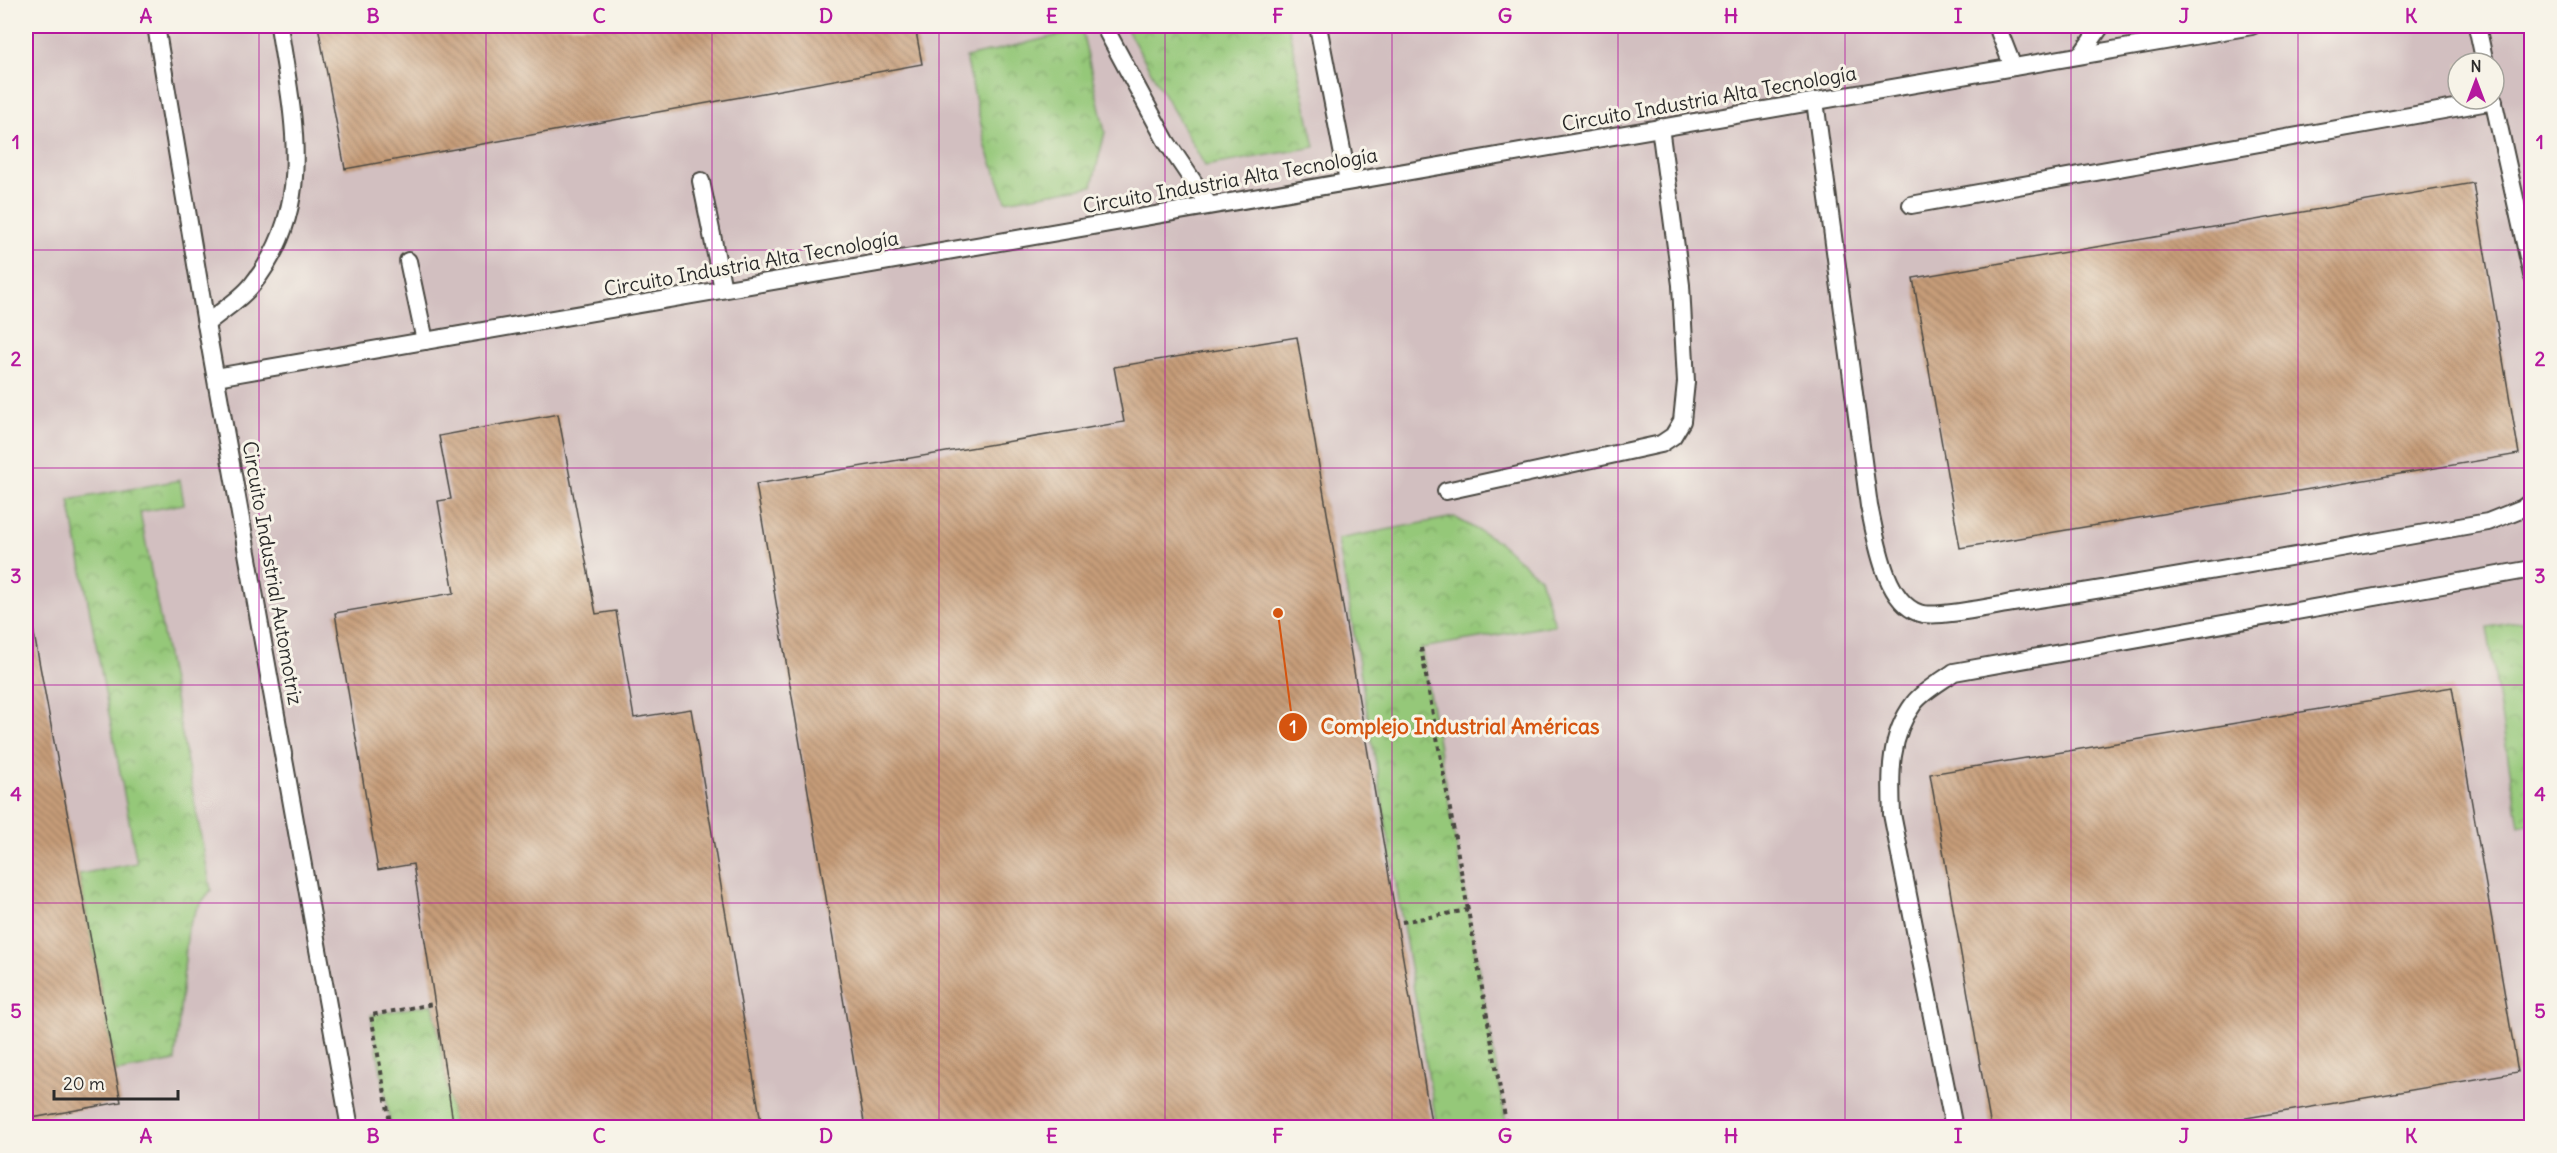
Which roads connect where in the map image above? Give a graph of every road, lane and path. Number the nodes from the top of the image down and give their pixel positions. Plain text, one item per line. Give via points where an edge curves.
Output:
1 (156, 26) edge
2 (279, 26) edge
3 (1104, 26) edge
4 (1318, 26) edge
5 (1997, 26) edge
6 (2101, 26) edge
7 (2252, 26) edge
8 (2476, 26) edge
9 (2482, 51) edge
10 (2081, 55) junction
11 (2013, 67) junction
12 (1815, 101) junction
13 (2446, 108) edge
14 (2495, 111) edge
15 (1660, 128) junction
16 (701, 181) dead end
17 (1348, 181) junction
18 (1911, 205) dead end
19 (1209, 206) junction
20 (408, 261) dead end
21 (2532, 275) edge
22 (723, 289) junction
23 (206, 324) junction
24 (425, 341) junction
25 (216, 377) junction
26 (1446, 490) dead end
27 (2532, 501) edge
28 (2532, 569) edge
29 (1421, 648) dead end
30 (1470, 921) junction
31 (1402, 922) dead end
32 (433, 1004) dead end
33 (350, 1128) edge
34 (391, 1128) edge
35 (1507, 1128) edge
36 (1954, 1128) edge

1 - 23 lane, Circuito Industrial Automotriz
2 - 23 lane via 294,127 294,190 284,229 270,260 251,287
3 - 19 lane via 1154,120
4 - 17 lane
5 - 11 lane
6 - 10 lane
7 - 10 lane, Circuito Industria Alta Tecnología
8 - 9 lane
10 - 11 lane, Circuito Industria Alta Tecnología
11 - 12 lane, Circuito Industria Alta Tecnología
12 - 15 lane, Circuito Industria Alta Tecnología
12 - 27 lane via 1869,506 1879,554 1900,599 1919,614 2033,600 2488,522
13 - 18 lane
14 - 21 lane
15 - 17 lane, Circuito Industria Alta Tecnología
15 - 26 lane via 1681,285 1686,382 1682,421 1673,436 1661,444
16 - 22 lane
17 - 19 lane, Circuito Industria Alta Tecnología
19 - 22 lane, Circuito Industria Alta Tecnología
20 - 24 lane
22 - 24 lane, Circuito Industria Alta Tecnología
23 - 25 lane, Circuito Industrial Automotriz
24 - 25 lane, Circuito Industria Alta Tecnología
25 - 33 lane, Circuito Industrial Automotriz
28 - 36 lane via 1954,672 1914,702 1898,731 1890,769 1892,814
29 - 30 path
30 - 31 path via 1468,910
30 - 35 path
32 - 34 path via 371,1015

